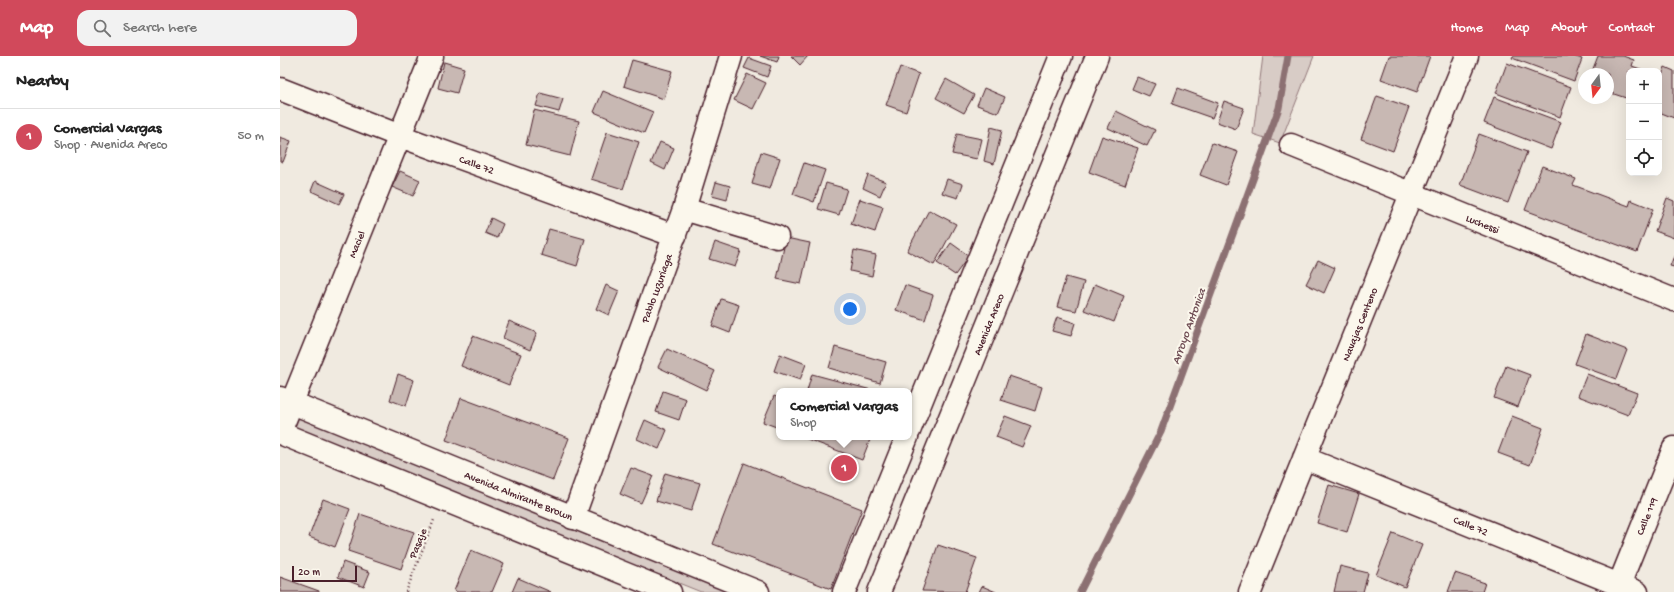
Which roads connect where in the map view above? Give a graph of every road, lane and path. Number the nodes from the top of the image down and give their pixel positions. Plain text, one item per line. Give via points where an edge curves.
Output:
1 (432, 56) edge
2 (731, 56) edge
3 (1062, 56) edge
4 (1097, 56) edge
5 (1467, 56) edge
6 (280, 89) edge
7 (400, 136) junction
8 (1291, 145) dead end
9 (1411, 194) junction
10 (684, 209) junction
11 (674, 236) junction
12 (777, 237) dead end
13 (1674, 300) edge
14 (286, 400) edge
15 (912, 424) edge
16 (280, 433) edge
17 (906, 440) edge
18 (1674, 448) edge
19 (1304, 458) junction
20 (442, 499) junction
21 (573, 518) junction
22 (1628, 588) edge
23 (406, 592) edge
24 (670, 592) edge
25 (758, 592) edge
26 (844, 592) edge
27 (879, 592) edge
28 (1250, 592) edge

1 - 7 street, Maciel
2 - 10 street, Pablo Luzuriaga
3 - 15 street
4 - 27 street, Avenida Areco
5 - 9 street, Navajas Centeno
6 - 7 street, Calle 72
7 - 11 street, Calle 72
7 - 14 street, Maciel
8 - 9 street, Luchessi
9 - 13 street, Luchessi
9 - 19 street, Navajas Centeno
10 - 11 street, Pablo Luzuriaga
10 - 12 street
11 - 21 street, Pablo Luzuriaga
14 - 16 street, Maciel
14 - 21 street, Avenida Almirante Brown
16 - 20 street
17 - 26 street
18 - 22 street, Calle 119
19 - 22 street, Calle 72
19 - 28 street, Navajas Centeno
20 - 23 path, Pasaje
20 - 24 street
21 - 25 street, Avenida Almirante Brown

